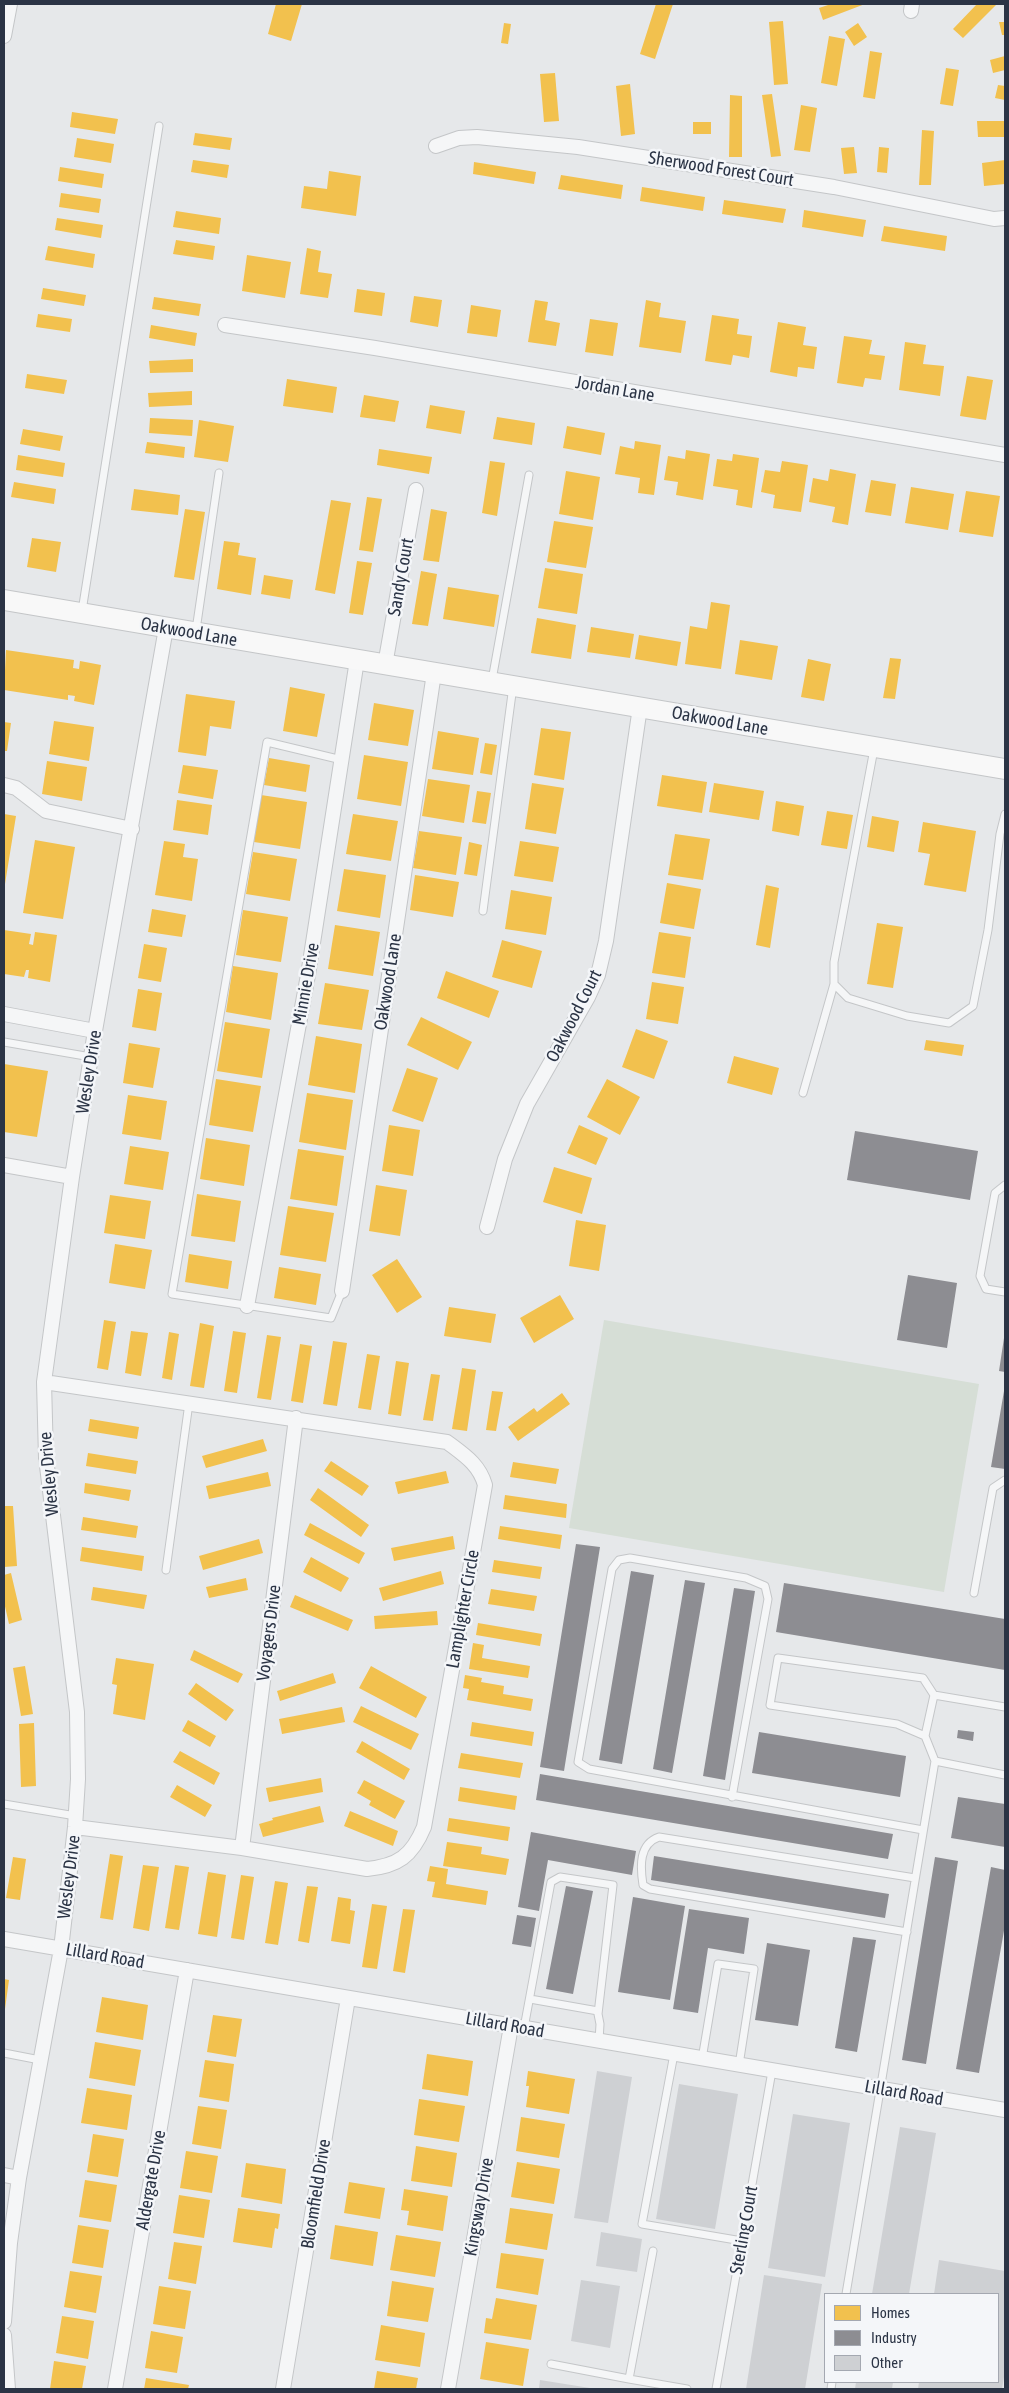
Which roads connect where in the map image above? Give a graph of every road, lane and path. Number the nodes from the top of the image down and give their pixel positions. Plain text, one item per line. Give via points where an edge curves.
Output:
1 (10, 4) edge
2 (4, 36) edge
3 (159, 126) dead end
4 (436, 146) dead end
5 (1005, 218) edge
6 (225, 325) dead end
7 (1005, 455) edge
8 (218, 472) dead end
9 (529, 475) dead end
10 (416, 490) dead end
11 (4, 600) edge
12 (82, 614) junction
13 (166, 628) junction
14 (196, 633) junction
15 (358, 660) junction
16 (385, 665) junction
17 (434, 673) junction
18 (492, 683) junction
19 (513, 686) junction
20 (640, 708) junction
21 (874, 747) junction
22 (342, 760) junction
23 (1005, 769) edge
24 (4, 785) edge
25 (1005, 814) edge
26 (132, 829) junction
27 (483, 911) dead end
28 (834, 984) junction
29 (4, 1014) edge
30 (95, 1031) junction
31 (4, 1042) edge
32 (91, 1058) junction
33 (803, 1093) dead end
34 (4, 1165) edge
35 (72, 1177) junction
36 (1005, 1184) edge
37 (488, 1226) dead end
38 (342, 1291) joint
39 (1003, 1291) edge
40 (247, 1306) junction
41 (44, 1382) junction
42 (189, 1403) junction
43 (296, 1418) junction
44 (1005, 1480) edge
45 (166, 1570) dead end
46 (974, 1593) dead end
47 (934, 1695) junction
48 (1005, 1707) edge
49 (925, 1736) junction
50 (935, 1760) junction
51 (1005, 1775) edge
52 (732, 1797) junction
53 (4, 1804) edge
54 (76, 1822) junction
55 (923, 1830) junction
56 (242, 1848) junction
57 (915, 1878) junction
58 (907, 1932) junction
59 (4, 1939) edge
60 (61, 1949) junction
61 (187, 1970) junction
62 (348, 1998) junction
63 (530, 1999) junction
64 (598, 2011) junction
65 (518, 2027) junction
66 (598, 2041) junction
67 (4, 2054) edge
68 (674, 2054) junction
69 (702, 2058) junction
70 (40, 2060) junction
71 (739, 2065) junction
72 (772, 2071) junction
73 (880, 2089) junction
74 (1005, 2110) edge
75 (4, 2175) edge
76 (19, 2178) junction
77 (742, 2241) junction
78 (653, 2251) dead end
79 (6, 2277) edge
80 (846, 2293) edge
81 (4, 2322) edge
82 (4, 2335) edge
83 (551, 2364) dead end
84 (5, 2371) edge
85 (629, 2379) junction
86 (8, 2389) edge
87 (115, 2389) edge
88 (283, 2389) edge
89 (448, 2389) edge
90 (687, 2389) edge
91 (716, 2389) edge

1 - 2 street
3 - 12 lane
4 - 5 street, Sherwood Forest Court via 459,138 477,137 578,147 834,187 994,219
6 - 7 street, Jordan Lane via 385,349
8 - 14 lane
9 - 18 lane
10 - 16 street, Sandy Court
11 - 12 street, Oakwood Lane
12 - 13 street, Oakwood Lane
13 - 14 street, Oakwood Lane
13 - 26 street, Wesley Drive
14 - 15 street, Oakwood Lane
15 - 16 street, Oakwood Lane
15 - 22 street, Minnie Drive
16 - 17 street, Oakwood Lane
17 - 18 street, Oakwood Lane
17 - 38 street, Oakwood Lane
18 - 19 street, Oakwood Lane
19 - 20 street, Oakwood Lane
19 - 27 lane
20 - 21 street, Oakwood Lane
20 - 37 street, Oakwood Court via 606,941 598,975 527,1104 504,1159
21 - 23 street, Oakwood Lane
21 - 28 lane via 834,962
22 - 40 street, Minnie Drive via 308,975
22 - 40 lane via 268,742 172,1294
24 - 26 street via 16,788 46,811
25 - 28 lane via 988,930 972,1006 949,1023 907,1016 848,998
26 - 30 street, Wesley Drive
28 - 33 lane
29 - 30 street
30 - 32 street, Wesley Drive
31 - 32 lane
32 - 35 street, Wesley Drive
34 - 35 street
35 - 41 street, Wesley Drive
36 - 39 lane via 994,1193 980,1276 986,1289
38 - 40 lane via 331,1318
41 - 42 street, Lamplighter Circle
41 - 54 street, Wesley Drive via 46,1458 77,1712
42 - 43 street, Lamplighter Circle
42 - 45 lane
43 - 56 street, Voyagers Drive
43 - 56 street, Lamplighter Circle via 447,1442 475,1463 485,1485 424,1827 417,1843 405,1857 385,1867 367,1869
44 - 46 lane via 993,1488
47 - 48 lane
47 - 49 lane
47 - 49 lane via 923,1678 778,1658 770,1705 897,1724
49 - 50 lane
50 - 51 lane
50 - 55 lane
52 - 52 lane via 589,1769 578,1762 612,1570 619,1560 630,1558 746,1578 765,1586 768,1599
52 - 55 lane
53 - 54 lane
54 - 56 street, Lamplighter Circle
54 - 60 street, Wesley Drive
55 - 57 lane
57 - 58 lane
57 - 58 lane via 659,1838 650,1840 644,1849 643,1885 650,1889
58 - 73 lane
59 - 60 street, Lillard Road
60 - 61 street, Lillard Road
60 - 70 street, Wesley Drive
61 - 62 street, Lillard Road
61 - 87 street, Aldergate Drive
62 - 65 street, Lillard Road
62 - 88 street, Bloomfield Drive
63 - 64 lane
63 - 64 lane via 554,1879 560,1877 613,1885
63 - 65 lane
64 - 66 lane
65 - 66 street, Lillard Road
65 - 89 street, Kingsway Drive
66 - 68 street, Lillard Road
67 - 70 lane
68 - 69 street, Lillard Road
68 - 77 lane via 642,2224
69 - 71 street, Lillard Road
69 - 71 lane via 718,1964 754,1969
70 - 76 street, Wesley Drive
71 - 72 street, Lillard Road
72 - 73 street, Lillard Road
72 - 77 lane, Sterling Court
73 - 74 street, Lillard Road
73 - 80 lane
75 - 76 street
76 - 79 street, Wesley Drive
77 - 91 lane, Sterling Court
78 - 85 lane
79 - 81 street, Wesley Drive
82 - 84 street
83 - 85 lane
84 - 86 street
85 - 90 lane

